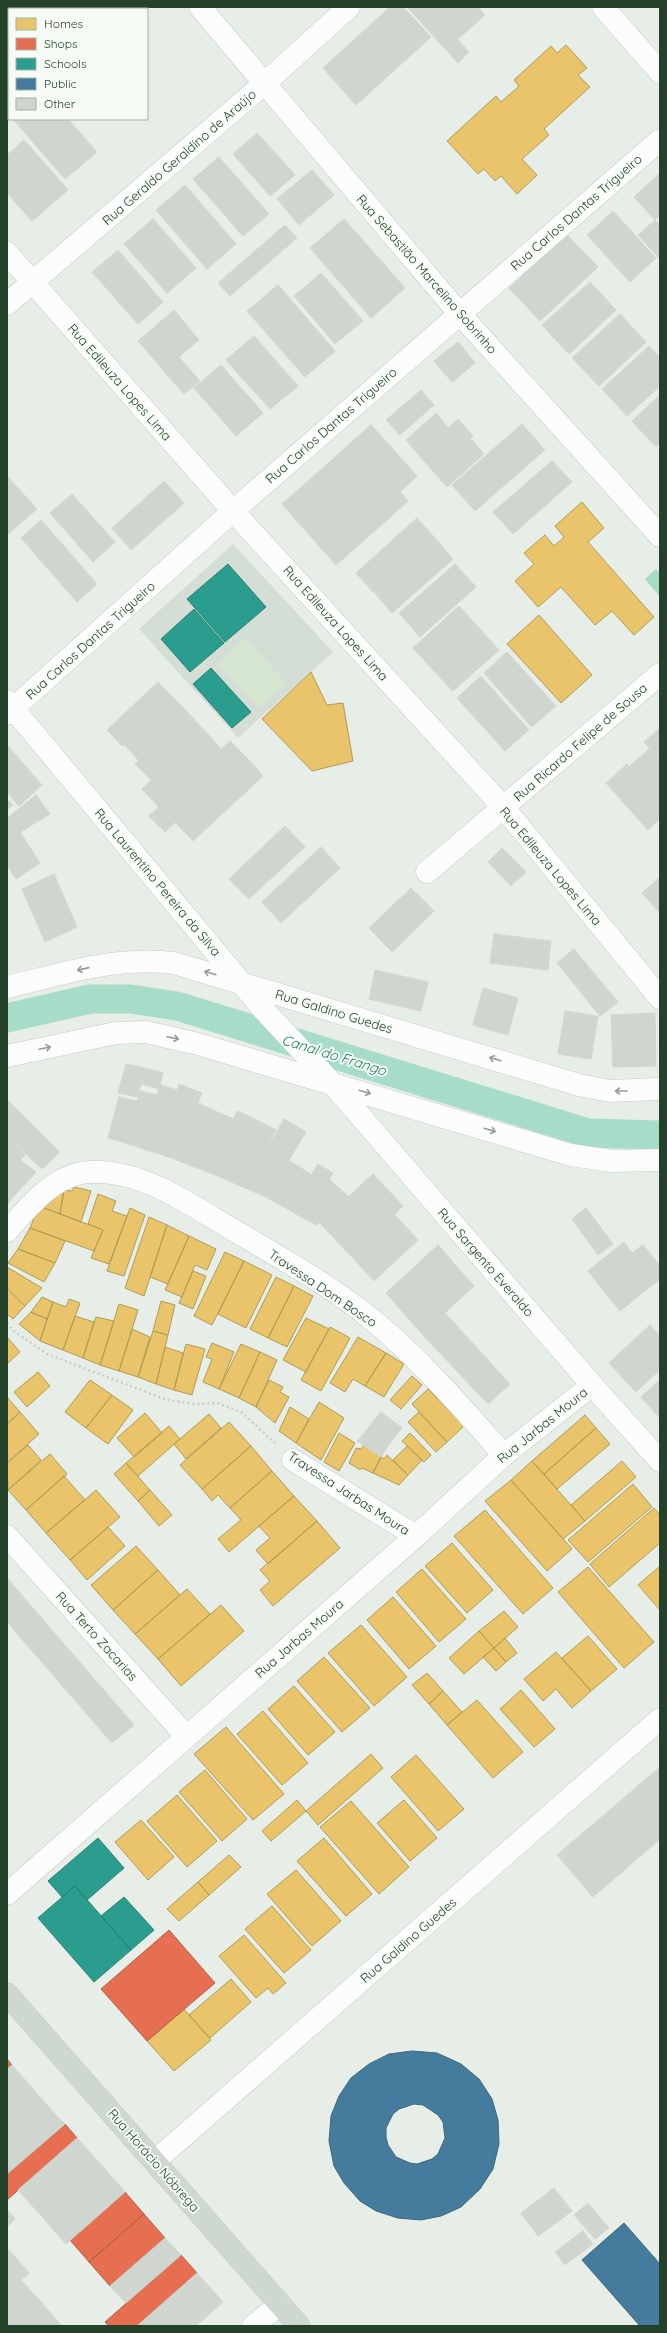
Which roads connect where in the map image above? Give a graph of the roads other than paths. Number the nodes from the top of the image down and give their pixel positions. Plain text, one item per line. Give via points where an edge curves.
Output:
1 (200, 7) edge
2 (348, 7) edge
3 (603, 7) edge
4 (660, 72) edge
5 (265, 83) junction
6 (660, 140) edge
7 (7, 252) edge
8 (33, 283) junction
9 (7, 304) edge
10 (459, 313) junction
11 (233, 511) junction
12 (660, 536) edge
13 (660, 674) edge
14 (9, 708) edge
15 (504, 808) junction
16 (427, 872) dead end
17 (242, 983) junction
18 (7, 987) edge
19 (660, 998) edge
20 (7, 1056) edge
21 (311, 1063) joint
22 (331, 1082) junction
23 (660, 1090) edge
24 (660, 1160) edge
25 (7, 1231) edge
26 (592, 1385) junction
27 (504, 1455) junction
28 (293, 1460) road end
29 (660, 1461) edge
30 (7, 1536) edge
31 (416, 1536) junction
32 (660, 1719) edge
33 (187, 1736) junction
34 (7, 1894) edge
35 (7, 1994) edge
36 (155, 2161) junction
37 (280, 2304) junction
38 (253, 2326) edge
39 (300, 2326) edge

1 - 5 street, Rua Sebastião Marcelino Sobrinho
2 - 5 street, Rua Geraldo Geraldino de Araújo
3 - 4 street
5 - 8 street, Rua Geraldo Geraldino de Araújo
5 - 10 street, Rua Sebastião Marcelino Sobrinho
6 - 10 street, Rua Carlos Dantas Trigueiro
7 - 8 street, Rua Edileuza Lopes Lima
8 - 9 street, Rua Geraldo Geraldino de Araújo
8 - 11 street, Rua Edileuza Lopes Lima
10 - 11 street, Rua Carlos Dantas Trigueiro
10 - 12 street, Rua Sebastião Marcelino Sobrinho
11 - 14 street, Rua Carlos Dantas Trigueiro
11 - 15 street, Rua Edileuza Lopes Lima
13 - 15 street, Rua Ricardo Felipe de Sousa
14 - 17 street, Rua Laurentino Pereira da Silva
15 - 16 street, Rua Ricardo Felipe de Sousa
15 - 19 street, Rua Edileuza Lopes Lima
17 -> 18 street, Rua Galdino Guedes via 174,962 147,959 115,962
17 - 21 street, Rua Laurentino Pereira da Silva
23 -> 17 street, Rua Galdino Guedes via 610,1091 579,1085
20 -> 22 street via 116,1033 146,1032
21 - 22 street, Rua Sargento Everaldo
22 -> 24 street via 571,1155 611,1162
22 - 26 street, Rua Sargento Everaldo
25 - 27 street, Travessa Dom Bosco via 35,1201 65,1178 83,1173 107,1173 132,1178 162,1189 292,1264 375,1322 450,1395
26 - 27 street, Rua Jarbas Moura
26 - 29 street, Rua Sargento Everaldo
27 - 31 street, Rua Jarbas Moura
28 - 31 street, Travessa Jarbas Moura
30 - 33 street, Rua Terto Zacarias
31 - 33 street, Rua Jarbas Moura
32 - 36 street, Rua Galdino Guedes
33 - 34 street, Rua Jarbas Moura
35 - 36 main road, Rua Horácio Nóbrega
36 - 37 main road, Rua Horácio Nóbrega
37 - 38 street
37 - 39 main road, Rua Horácio Nóbrega

